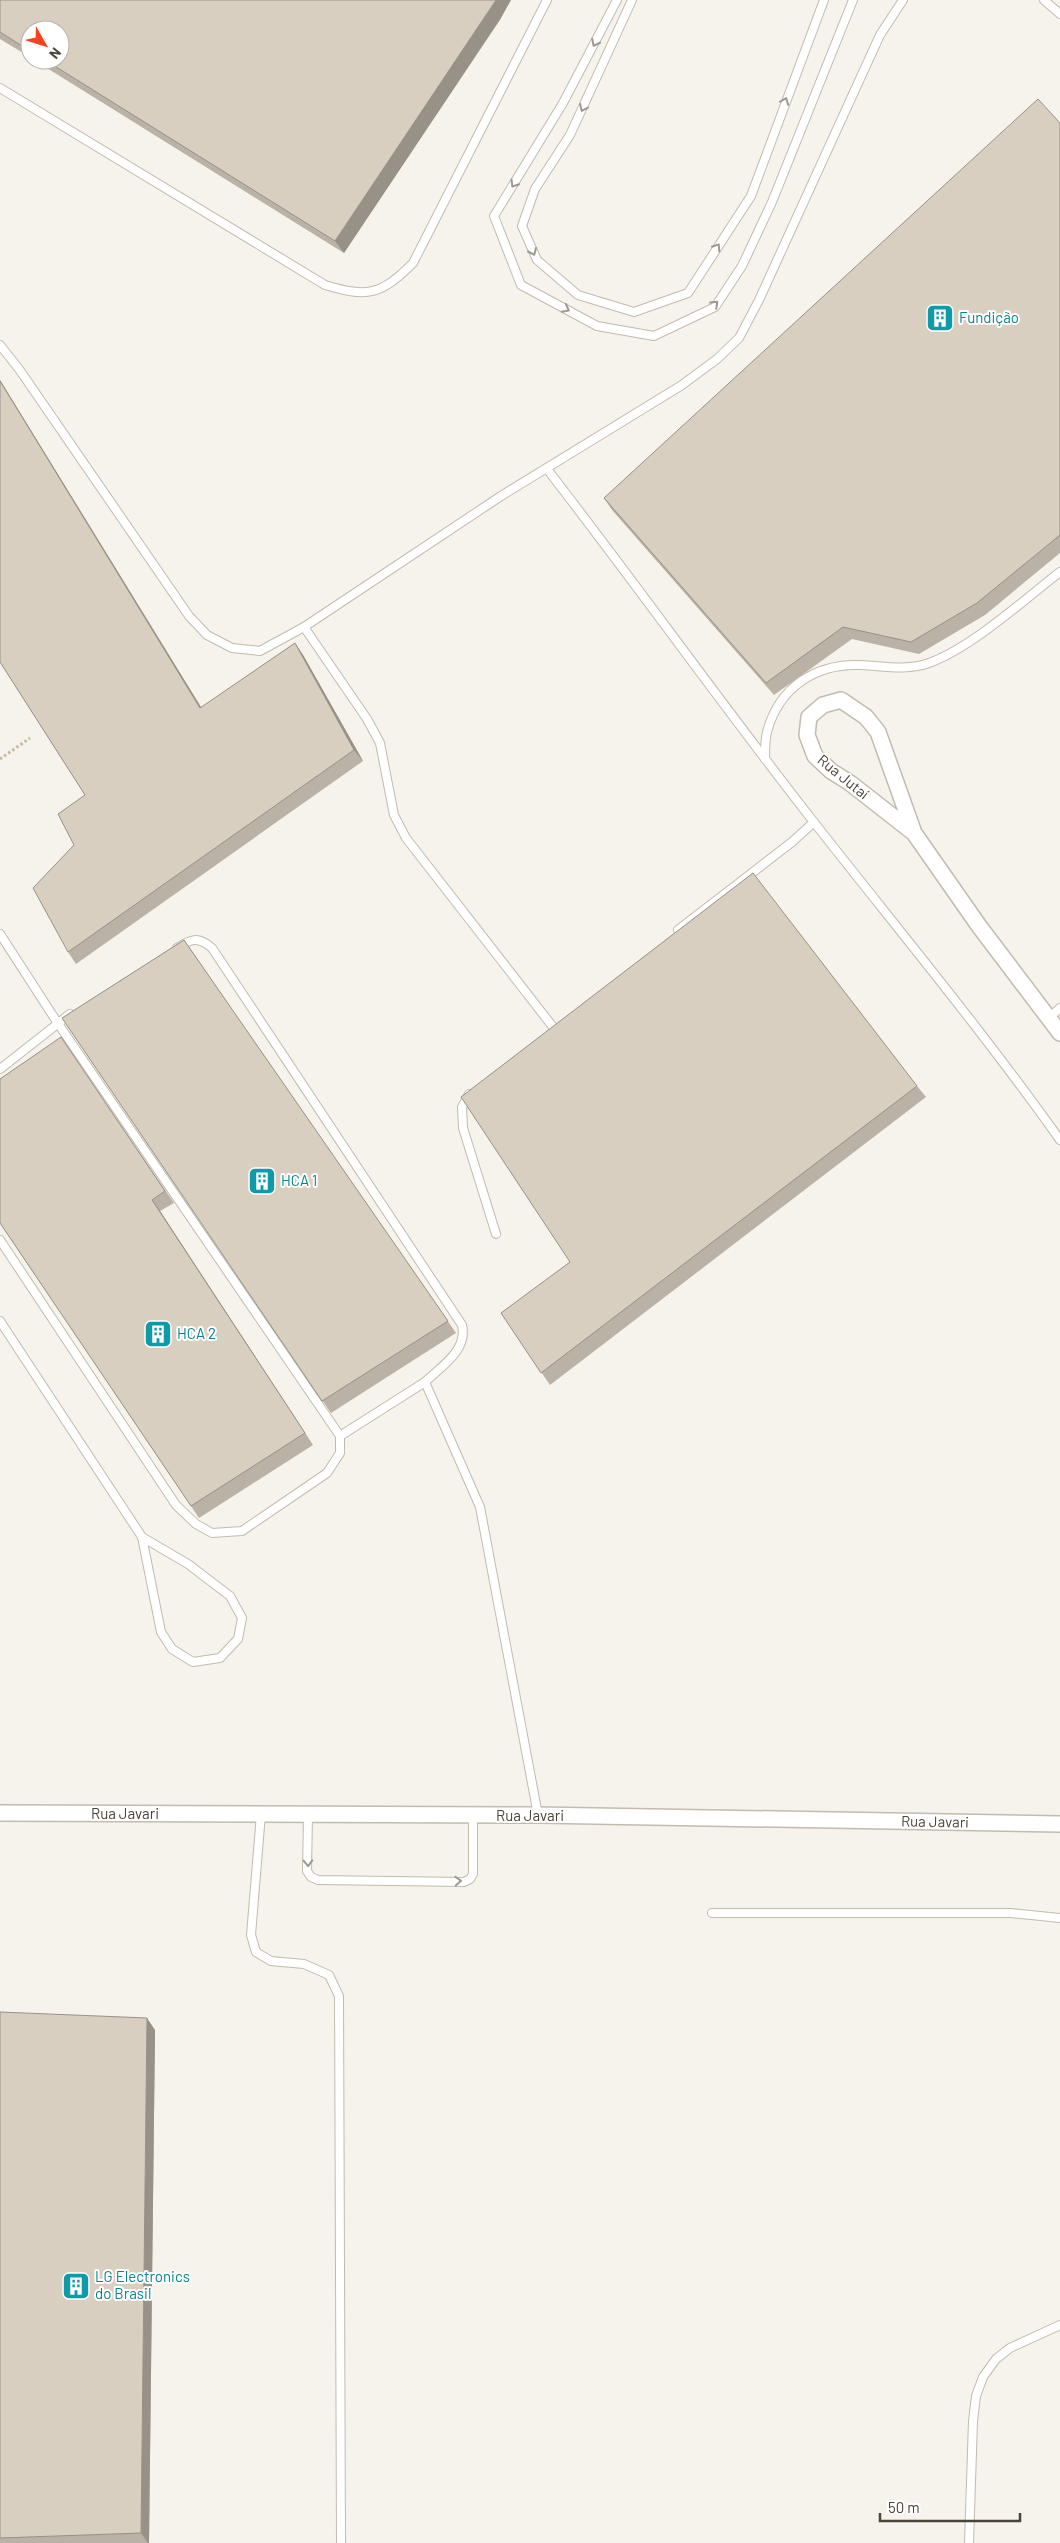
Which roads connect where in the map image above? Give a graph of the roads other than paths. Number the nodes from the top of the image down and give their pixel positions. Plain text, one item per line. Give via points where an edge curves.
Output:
1 (547, 0) edge
2 (617, 0) edge
3 (632, 0) edge
4 (824, 0) edge
5 (853, 0) edge
6 (903, 0) edge
7 (1044, 0) edge
8 (1060, 14) edge
9 (0, 88) edge
10 (0, 345) edge
11 (546, 469) junction
12 (1060, 572) edge
13 (304, 627) junction
14 (764, 759) junction
15 (814, 822) junction
16 (914, 834) junction
17 (0, 934) edge
18 (669, 937) edge
19 (166, 954) edge
20 (74, 1012) edge
21 (1054, 1013) edge
22 (561, 1021) edge
23 (57, 1022) junction
24 (553, 1027) junction
25 (546, 1033) edge
26 (1060, 1033) edge
27 (0, 1069) edge
28 (478, 1086) edge
29 (1060, 1140) edge
30 (496, 1234) dead end
31 (0, 1240) edge
32 (0, 1321) edge
33 (425, 1382) junction
34 (340, 1436) junction
35 (142, 1537) junction
36 (0, 1814) edge
37 (261, 1814) junction
38 (308, 1814) junction
39 (473, 1815) junction
40 (538, 1815) junction
41 (1060, 1824) edge
42 (712, 1913) dead end
43 (1060, 1918) edge
44 (1060, 2326) edge
45 (340, 2543) edge
46 (969, 2543) edge

1 - 9 lane via 413,264 376,292 351,292 325,284
2 -> 5 lane via 563,103 494,216 521,285 597,326 654,336 715,307 742,266 772,202
3 -> 4 lane via 570,135 535,189 522,226 537,260 578,295 634,312 688,293 751,196
6 - 11 lane via 880,35 739,338 717,359 682,384
7 - 8 lane
10 - 13 lane via 189,616 207,635 232,648 260,651
11 - 13 lane
11 - 14 lane
12 - 14 lane via 949,654 928,663 909,668 840,665 804,678 776,711 767,732
13 - 24 lane via 367,719 380,744 394,816 406,838
14 - 15 lane
15 - 18 lane
15 - 29 lane via 1002,1059
16 - 16 street, Rua Jutaí via 815,756 807,735 809,717 823,705 841,700 866,717 878,732
16 - 21 street, Rua Jutaí via 979,926
17 - 23 lane
19 - 33 lane via 191,939 198,939 212,948 462,1326 465,1336 460,1349
20 - 23 lane
21 - 26 street, Rua Jutaí
22 - 24 lane
23 - 27 lane
23 - 34 lane
24 - 25 lane
28 - 30 lane via 470,1092 462,1108 462,1128
31 - 34 lane via 176,1505 196,1524 212,1533 242,1531 327,1473 340,1453
32 - 35 lane
33 - 34 lane
33 - 40 lane via 480,1507
35 - 35 lane via 188,1564 230,1596 242,1618 238,1639 220,1658 193,1662 172,1649 162,1632
36 - 37 street, Rua Javari
37 - 38 street, Rua Javari
37 - 45 lane via 251,1934 256,1952 270,1961 304,1964 329,1975 340,1996
38 - 39 street, Rua Javari
38 -> 39 lane via 307,1871 318,1880 464,1882 473,1874
39 - 40 street, Rua Javari
40 - 41 street, Rua Javari
42 - 43 lane via 1010,1913
44 - 46 lane via 1010,2348 996,2359 983,2377 976,2396 973,2421

